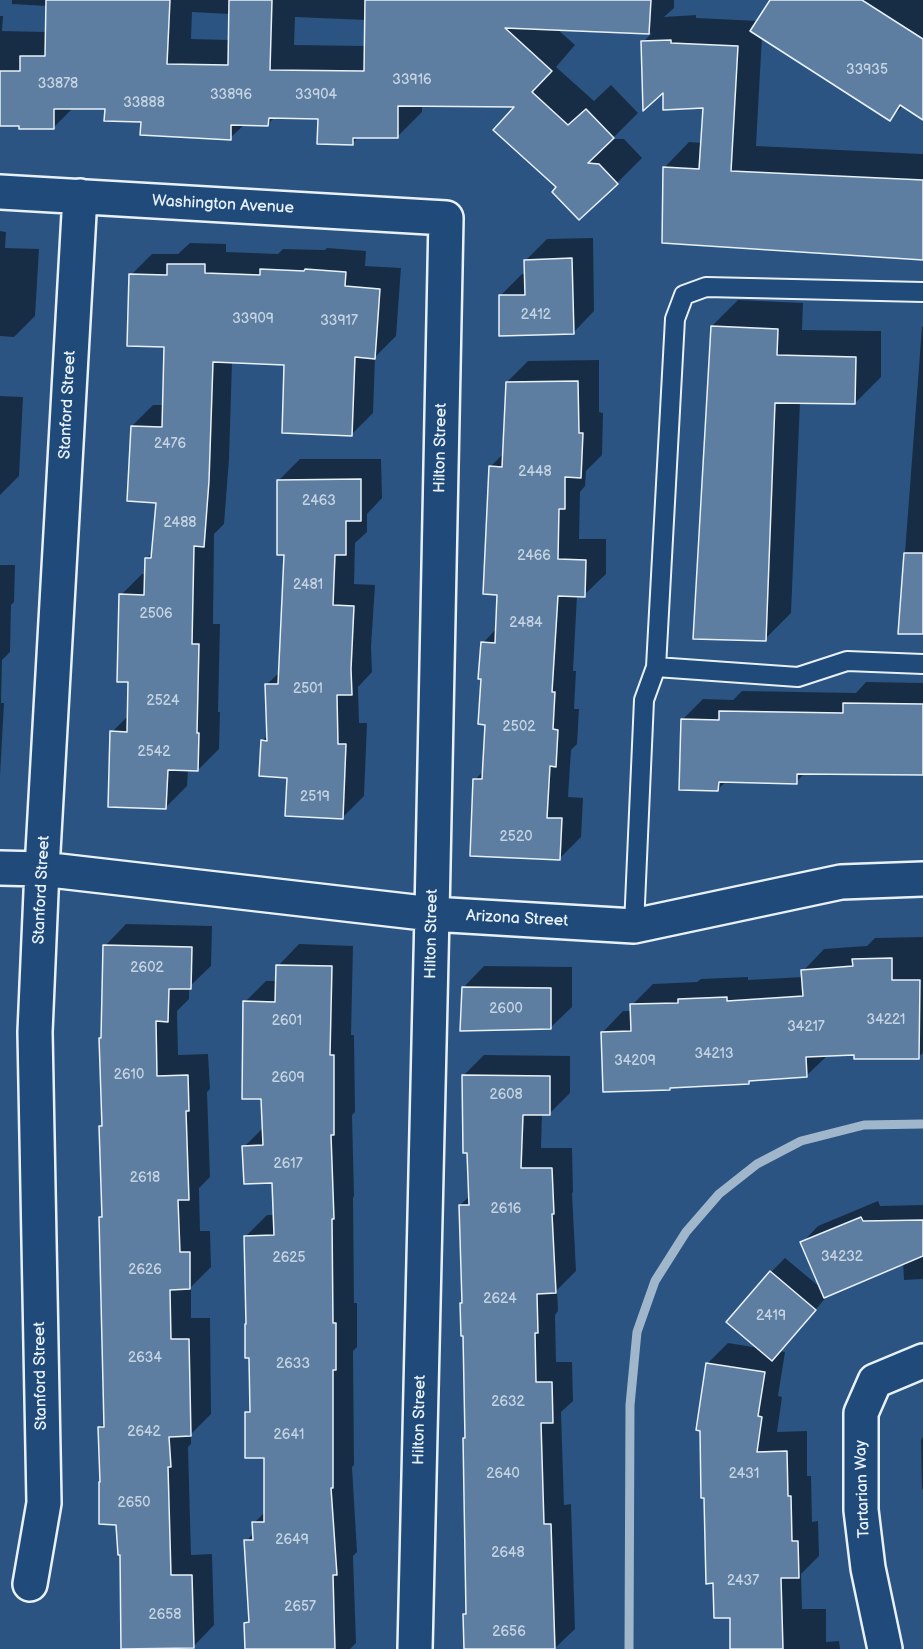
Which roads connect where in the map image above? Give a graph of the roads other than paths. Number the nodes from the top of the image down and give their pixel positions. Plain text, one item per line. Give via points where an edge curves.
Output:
1 (0, 192) edge
2 (80, 196) junction
3 (446, 218) joint
4 (923, 292) edge
5 (923, 664) edge
6 (656, 667) junction
7 (0, 868) edge
8 (42, 869) junction
9 (923, 879) edge
10 (432, 914) junction
11 (634, 926) junction
12 (923, 1361) edge
13 (30, 1584) dead end
14 (415, 1649) edge
15 (885, 1649) edge

1 - 2 street, Washington Avenue
2 - 3 street, Washington Avenue
2 - 8 street, Stanford Street
3 - 10 street, Hilton Street
4 - 6 lane via 706,287 684,295 675,319
5 - 6 lane via 847,661 798,677
6 - 11 lane via 644,700
7 - 8 street, Arizona Street
8 - 10 street, Arizona Street
8 - 13 street, Stanford Street via 35,1032 44,1503
9 - 11 street, Arizona Street via 841,882
10 - 11 street, Arizona Street
10 - 14 street, Hilton Street
12 - 15 street, Tartarian Way via 875,1381 861,1413 861,1510

